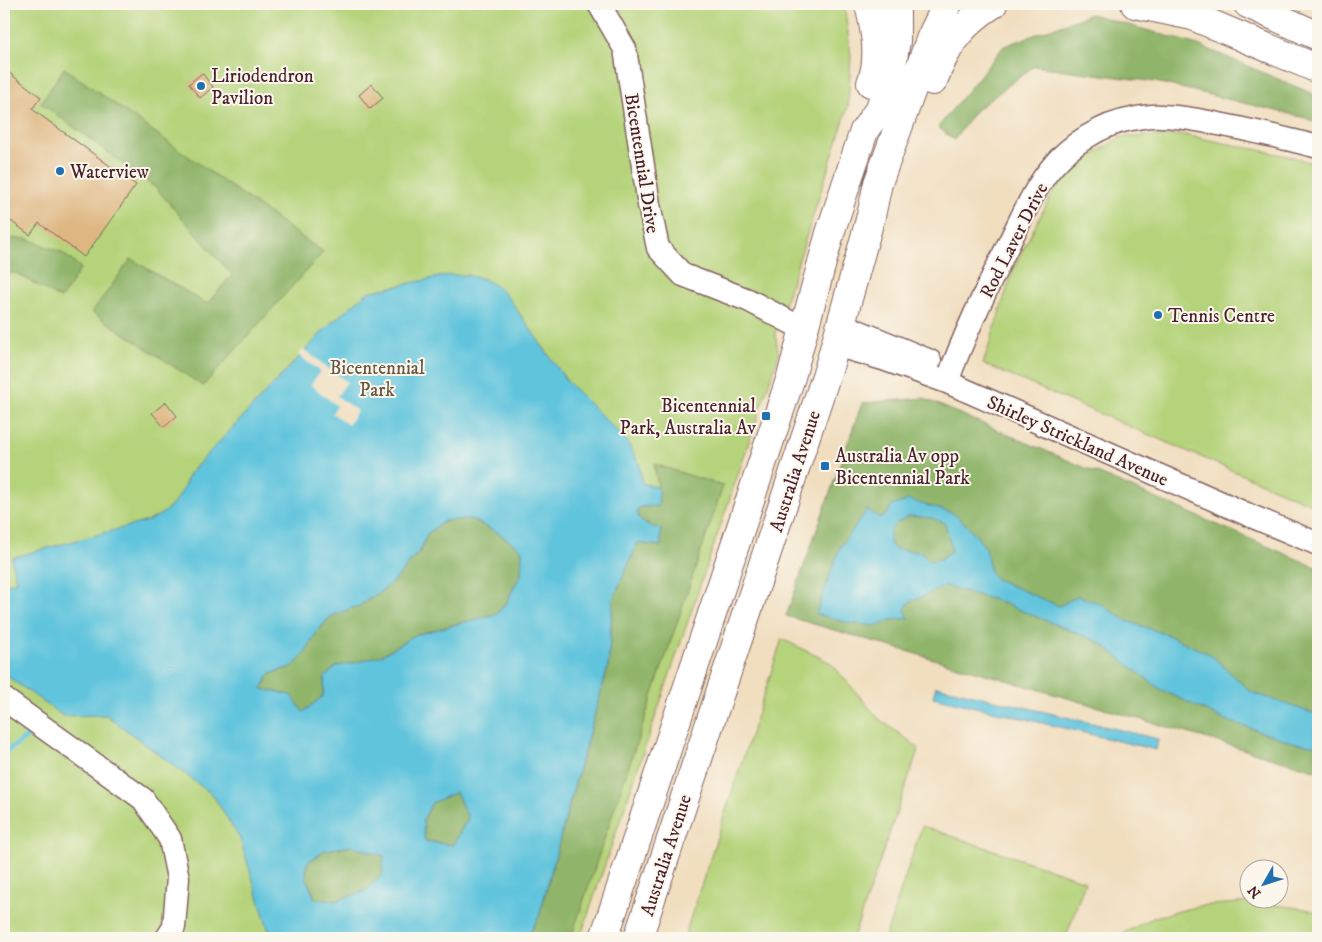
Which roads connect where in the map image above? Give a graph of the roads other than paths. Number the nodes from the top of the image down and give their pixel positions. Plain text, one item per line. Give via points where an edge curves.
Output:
1 (599, 4) edge
2 (869, 4) edge
3 (896, 4) edge
4 (947, 4) edge
5 (993, 4) edge
6 (1135, 4) edge
7 (1164, 4) edge
8 (1248, 4) edge
9 (1194, 16) junction
10 (1318, 36) edge
11 (1318, 69) edge
12 (864, 131) junction
13 (1318, 147) edge
14 (870, 221) junction
15 (804, 330) junction
16 (838, 334) junction
17 (949, 376) junction
18 (1318, 532) edge
19 (1318, 544) edge
20 (4, 699) edge
21 (167, 938) edge
22 (604, 938) edge
23 (638, 938) edge

1 - 15 street, Bicentennial Drive via 625,49 658,248 683,275 748,300
2 - 12 main road via 876,54 875,74 862,107
3 - 12 main road, Australia Avenue via 896,41 890,77 880,108
4 - 14 main road, Australia Avenue via 878,183
5 - 14 main road via 963,27 949,46 890,192
6 - 9 main road
7 - 9 main road
8 - 10 main road
9 - 11 main road
12 - 15 main road, Australia Avenue via 830,233
13 - 17 street, Rod Laver Drive via 1226,125 1161,116 1130,119 1105,127 1086,138 1051,167 1038,186 999,263
14 - 15 main road via 844,254 820,329
14 - 16 main road, Australia Avenue
15 - 22 main road, Australia Avenue
16 - 17 street, Shirley Strickland Avenue
16 - 23 main road, Australia Avenue
17 - 18 street, Shirley Strickland Avenue via 1195,476
17 - 19 street, Shirley Strickland Avenue
20 - 21 street via 143,799 165,831 170,839 178,878 174,927

